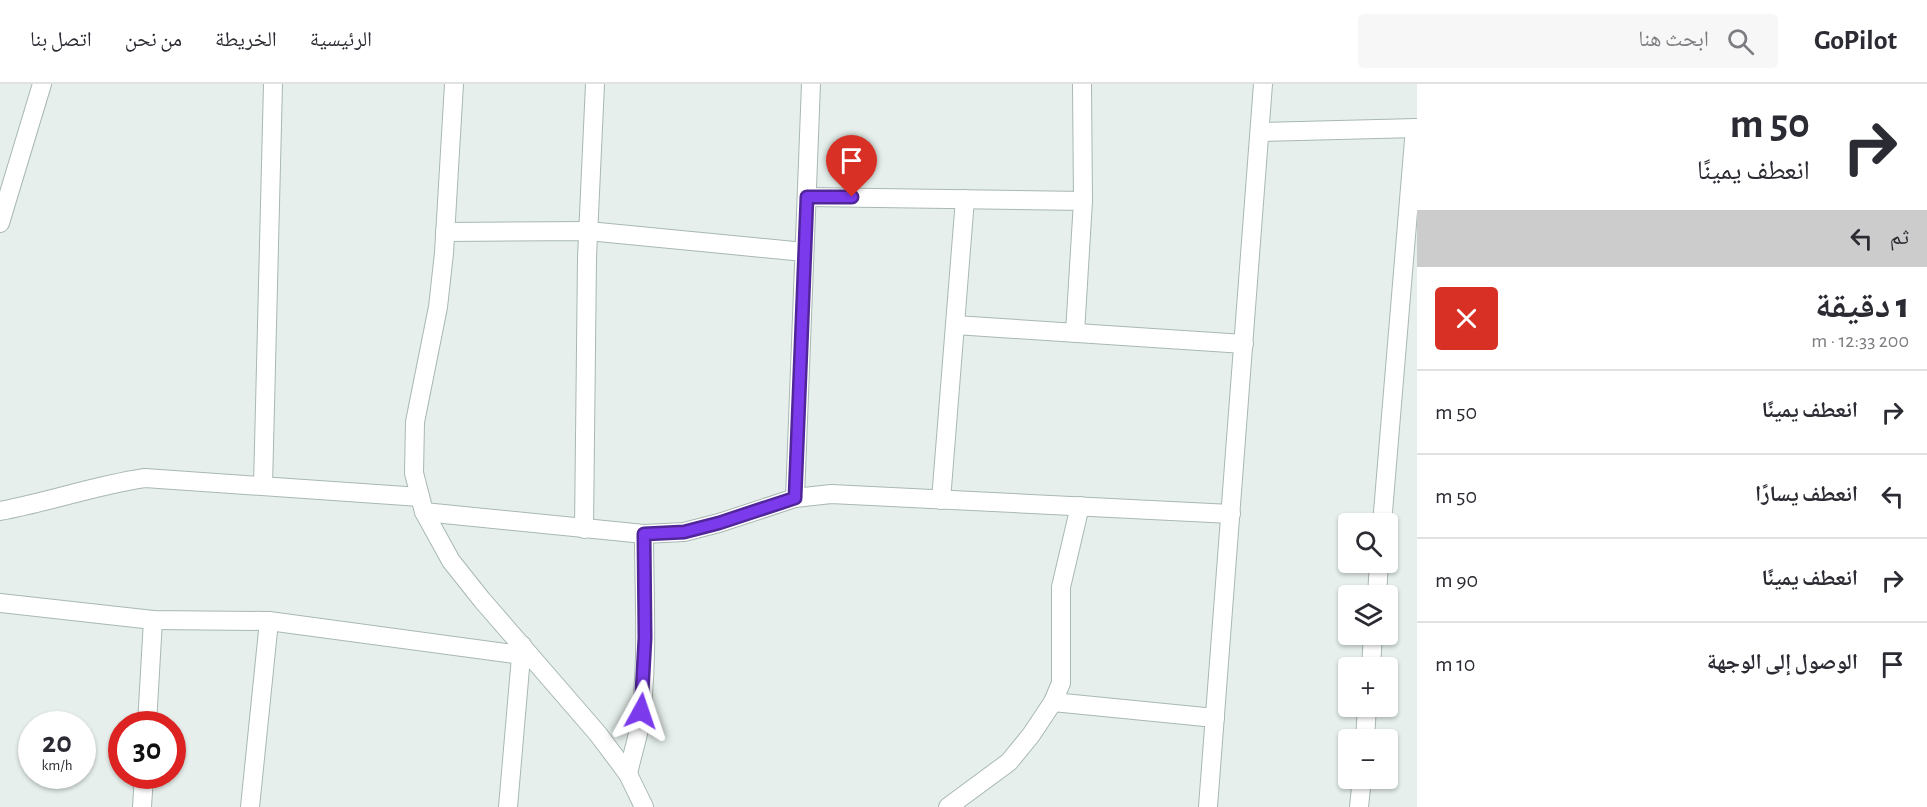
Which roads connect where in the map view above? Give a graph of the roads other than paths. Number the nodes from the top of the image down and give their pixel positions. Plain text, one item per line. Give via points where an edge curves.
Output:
1 (42, 84) edge
2 (273, 84) edge
3 (454, 84) edge
4 (595, 84) edge
5 (811, 84) edge
6 (1082, 84) edge
7 (1263, 84) edge
8 (1416, 128) edge
9 (1261, 132) junction
10 (807, 197) junction
11 (965, 199) junction
12 (1083, 201) junction
13 (0, 223) edge
14 (588, 231) junction
15 (445, 232) junction
16 (804, 252) junction
17 (955, 326) junction
18 (1075, 333) junction
19 (1244, 344) junction
20 (263, 486) junction
21 (795, 498) junction
22 (941, 500) junction
23 (422, 505) junction
24 (1080, 506) junction
25 (0, 511) edge
26 (1383, 513) edge
27 (1231, 514) junction
28 (584, 529) junction
29 (644, 534) junction
30 (0, 603) edge
31 (153, 620) junction
32 (269, 621) junction
33 (521, 650) junction
34 (1053, 702) junction
35 (148, 711) edge
36 (1215, 718) junction
37 (628, 774) junction
38 (143, 789) edge
39 (1361, 789) edge
40 (949, 806) edge
41 (142, 807) edge
42 (250, 807) edge
43 (508, 807) edge
44 (644, 807) edge
45 (974, 807) edge
46 (1208, 807) edge
47 (1359, 807) edge

1 - 13 street
2 - 20 street
3 - 15 street
4 - 14 street
5 - 10 street
6 - 12 street
7 - 9 street
8 - 9 street
8 - 26 street
9 - 19 street
10 - 11 street
10 - 16 street
11 - 12 street
11 - 17 street
12 - 18 street
14 - 15 street
14 - 16 street
14 - 28 street
15 - 23 street via 438,307 414,422 414,473
16 - 21 street
17 - 18 street
17 - 22 street
18 - 19 street
19 - 27 street
20 - 23 street
20 - 25 street via 145,478
21 - 22 street via 831,494
21 - 29 street via 684,532
22 - 24 street
23 - 28 street
23 - 33 street via 451,561
24 - 27 street
24 - 34 street via 1061,587 1063,668
27 - 36 street
28 - 29 street
29 - 37 street via 643,691 639,731
30 - 31 street
31 - 32 street
31 - 35 street
32 - 33 street
32 - 42 street
33 - 37 street via 598,734
33 - 43 street
34 - 36 street
34 - 40 street via 1010,762
36 - 46 street
37 - 44 street
38 - 41 street
39 - 47 street
40 - 45 street

